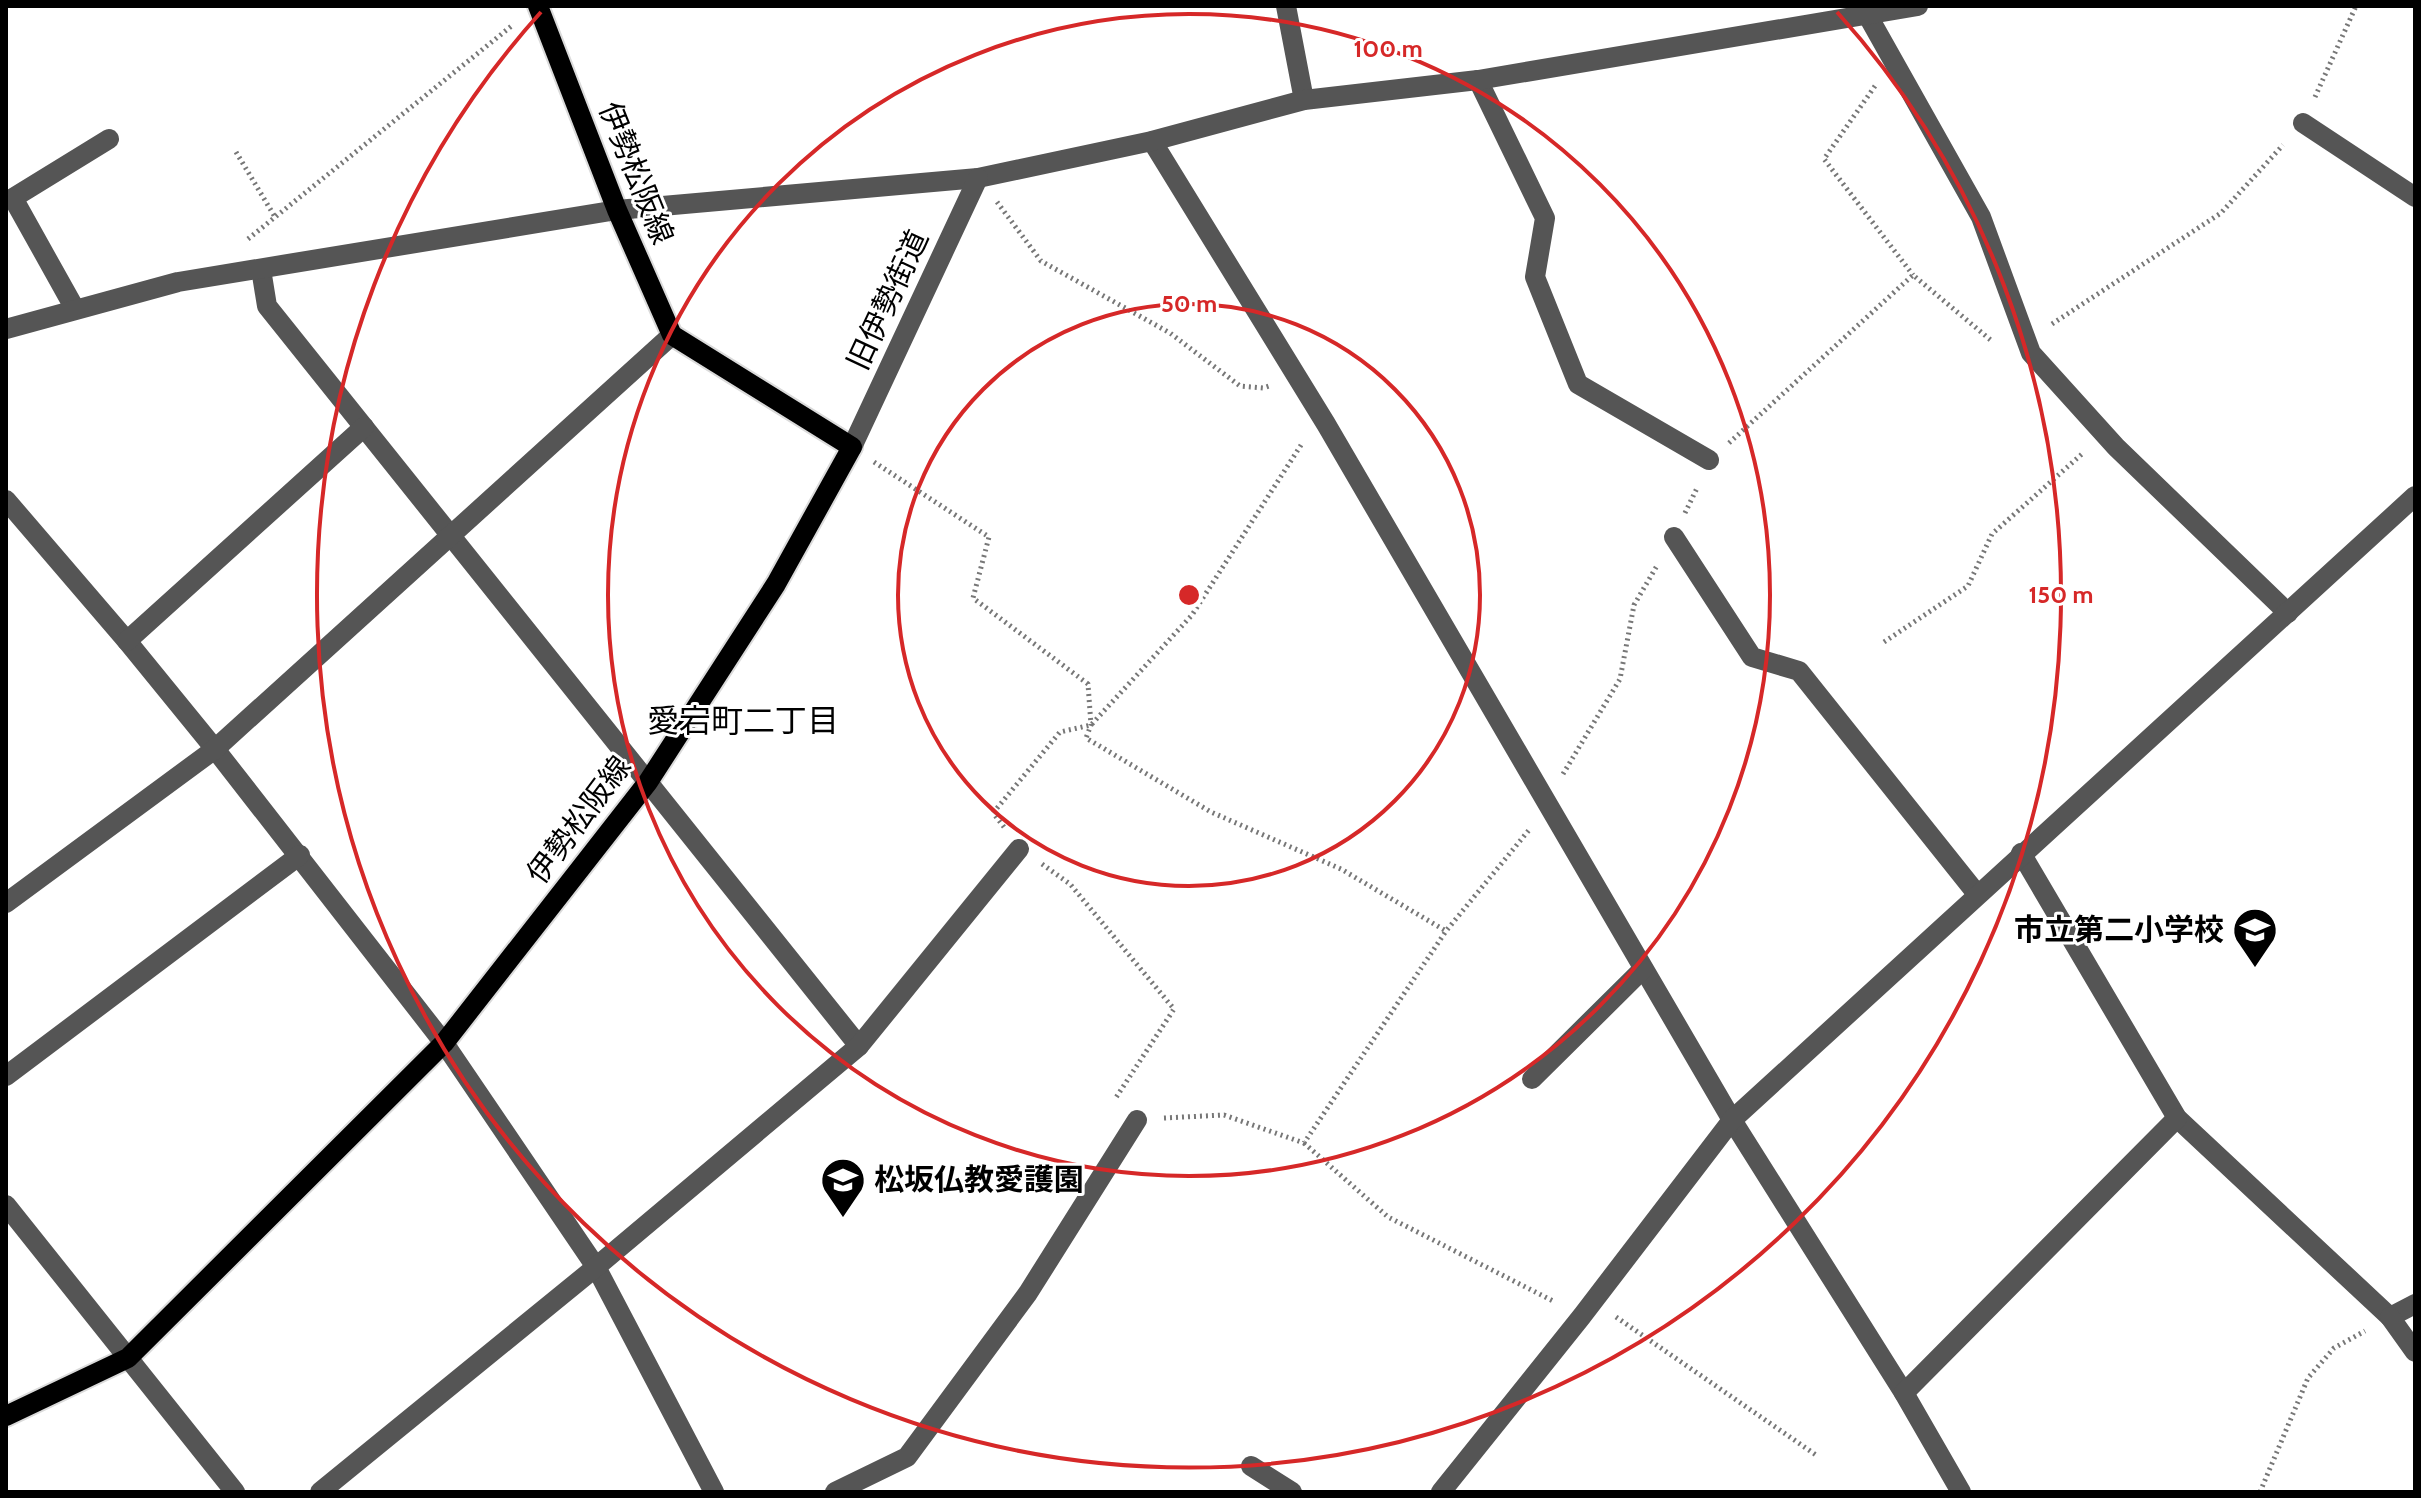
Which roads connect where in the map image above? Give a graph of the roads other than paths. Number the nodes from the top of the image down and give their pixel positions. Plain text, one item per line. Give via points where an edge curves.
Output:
1 (1286, 6) edge
2 (1918, 6) edge
3 (531, 11) edge
4 (1868, 16) junction
5 (1478, 80) junction
6 (1304, 100) junction
7 (2303, 123) road end
8 (109, 139) dead end
9 (1152, 141) junction
10 (978, 178) junction
11 (2415, 197) edge
12 (617, 210) junction
13 (261, 269) junction
14 (75, 309) junction
15 (6, 329) edge
16 (672, 335) junction
17 (364, 427) junction
18 (852, 447) junction
19 (1709, 460) road end
20 (2415, 496) edge
21 (9, 512) edge
22 (450, 534) junction
23 (1674, 537) road end
24 (2288, 613) junction
25 (127, 641) junction
26 (215, 749) junction
27 (648, 782) junction
28 (1019, 849) road end
29 (2021, 853) junction
30 (300, 855) junction
31 (1977, 894) junction
32 (6, 903) edge
33 (1643, 969) junction
34 (444, 1043) junction
35 (859, 1046) junction
36 (6, 1076) edge
37 (1532, 1079) dead end
38 (2177, 1118) junction
39 (1137, 1120) road end
40 (1732, 1120) junction
41 (6, 1205) edge
42 (596, 1267) junction
43 (2415, 1304) edge
44 (2390, 1317) junction
45 (2415, 1352) edge
46 (128, 1358) junction
47 (1904, 1393) junction
48 (6, 1416) edge
49 (1251, 1466) dead end
50 (235, 1492) edge
51 (320, 1492) edge
52 (714, 1492) edge
53 (835, 1492) edge
54 (1292, 1492) edge
55 (1441, 1492) edge
56 (1961, 1492) edge

1 - 6 street
2 - 4 street
3 - 12 main road, 伊勢松阪線
4 - 5 street
4 - 24 street via 1981,217 2031,353 2104,435
5 - 6 street
5 - 19 street via 1545,218 1535,277 1578,384
6 - 9 street
7 - 11 street
8 - 14 street via 13,198
9 - 10 street
9 - 33 street via 1326,424
10 - 12 street
10 - 18 street, 旧伊勢街道
12 - 13 street
12 - 16 main road, 伊勢松阪線
13 - 14 street via 178,282
13 - 17 street via 267,306
14 - 15 street
16 - 18 main road
16 - 22 street
17 - 22 street
17 - 25 street
18 - 27 main road, 伊勢松阪線 via 776,584
20 - 24 street
21 - 25 street
22 - 26 street
22 - 27 street
23 - 31 street via 1752,657 1799,671
24 - 29 street
25 - 26 street
26 - 30 street
26 - 32 street
27 - 34 main road, 伊勢松阪線
27 - 35 street
28 - 35 street
29 - 31 street
29 - 38 street
30 - 34 street
30 - 36 street
31 - 40 street
33 - 37 street
33 - 40 street
34 - 42 street
34 - 46 main road, 伊勢松阪線
35 - 42 street
38 - 44 street
38 - 47 street
39 - 53 street via 1028,1293 907,1457
40 - 47 street
40 - 55 street
41 - 46 street
42 - 51 street
42 - 52 street
43 - 44 street
44 - 45 street
46 - 48 main road, 伊勢松阪線
46 - 50 street
47 - 56 street
49 - 54 street

